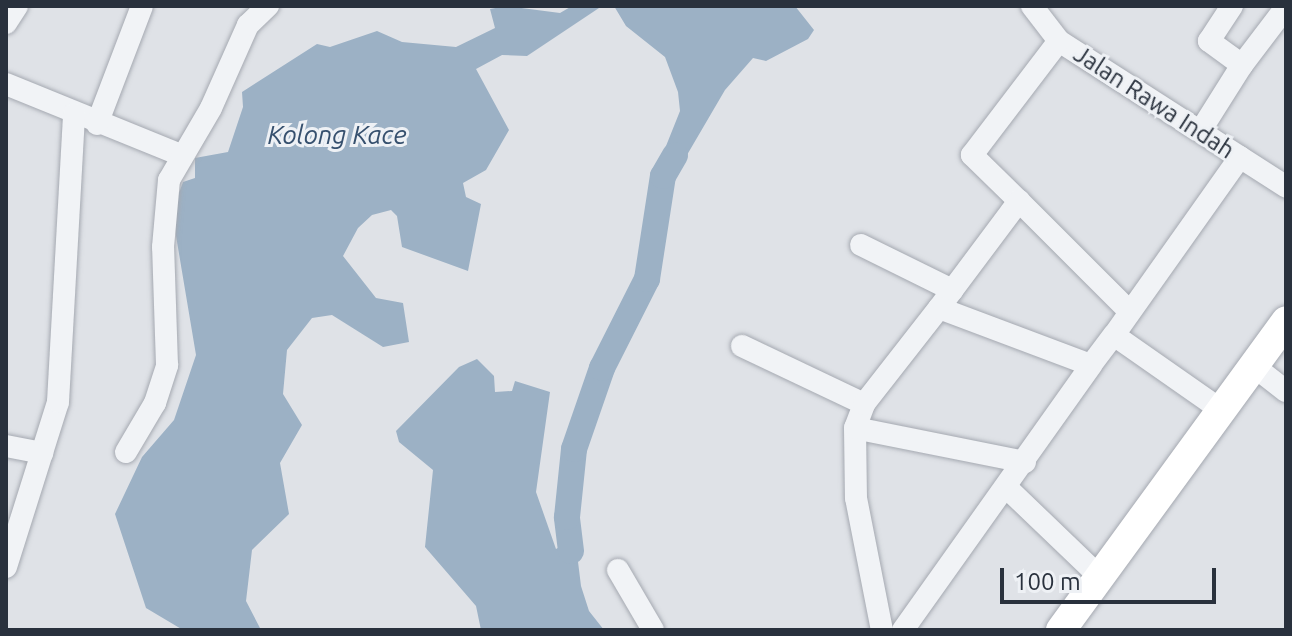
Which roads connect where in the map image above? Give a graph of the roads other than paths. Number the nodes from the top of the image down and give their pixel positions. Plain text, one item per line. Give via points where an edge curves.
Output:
1 (17, 6) edge
2 (142, 6) edge
3 (268, 6) edge
4 (1032, 6) edge
5 (1232, 6) edge
6 (1286, 7) edge
7 (6, 23) edge
8 (1059, 41) junction
9 (1242, 65) junction
10 (6, 84) edge
11 (74, 114) junction
12 (97, 124) junction
13 (1201, 130) junction
14 (181, 155) junction
15 (1240, 157) junction
16 (1286, 187) edge
17 (1019, 201) junction
18 (861, 245) dead end
19 (946, 299) junction
20 (1129, 311) junction
21 (1286, 321) edge
22 (1114, 335) junction
23 (742, 346) dead end
24 (1091, 365) junction
25 (1255, 367) junction
26 (1286, 391) edge
27 (864, 404) junction
28 (1224, 412) junction
29 (855, 428) junction
30 (6, 446) edge
31 (126, 452) dead end
32 (42, 453) junction
33 (1025, 462) junction
34 (1006, 487) junction
35 (6, 567) edge
36 (618, 570) dead end
37 (1101, 578) junction
38 (653, 630) edge
39 (882, 630) edge
40 (903, 630) edge
41 (1061, 630) edge

1 - 7 street
2 - 12 street
3 - 14 street via 248,25 211,108
4 - 8 street, Jalan Rawa Indah
5 - 9 street via 1209,41
6 - 9 street
8 - 13 street, Jalan Rawa Indah
8 - 17 street via 972,155
9 - 13 street
10 - 11 street
11 - 12 street
11 - 32 street via 58,402
12 - 14 street
13 - 15 street, Jalan Rawa Indah
14 - 31 street via 167,192 163,247 167,365 155,403
15 - 16 street, Jalan Rawa Indah
15 - 20 street
17 - 19 street
17 - 20 street
18 - 19 street
19 - 24 street
19 - 27 street
20 - 22 street
21 - 25 highway
22 - 24 street
22 - 28 street
23 - 27 street
24 - 33 street
25 - 26 street
25 - 28 highway
27 - 29 street
28 - 37 highway
29 - 33 street
29 - 39 street via 856,498
30 - 32 street
32 - 35 street
33 - 34 street
34 - 37 street
34 - 40 street
36 - 38 street
37 - 41 highway

